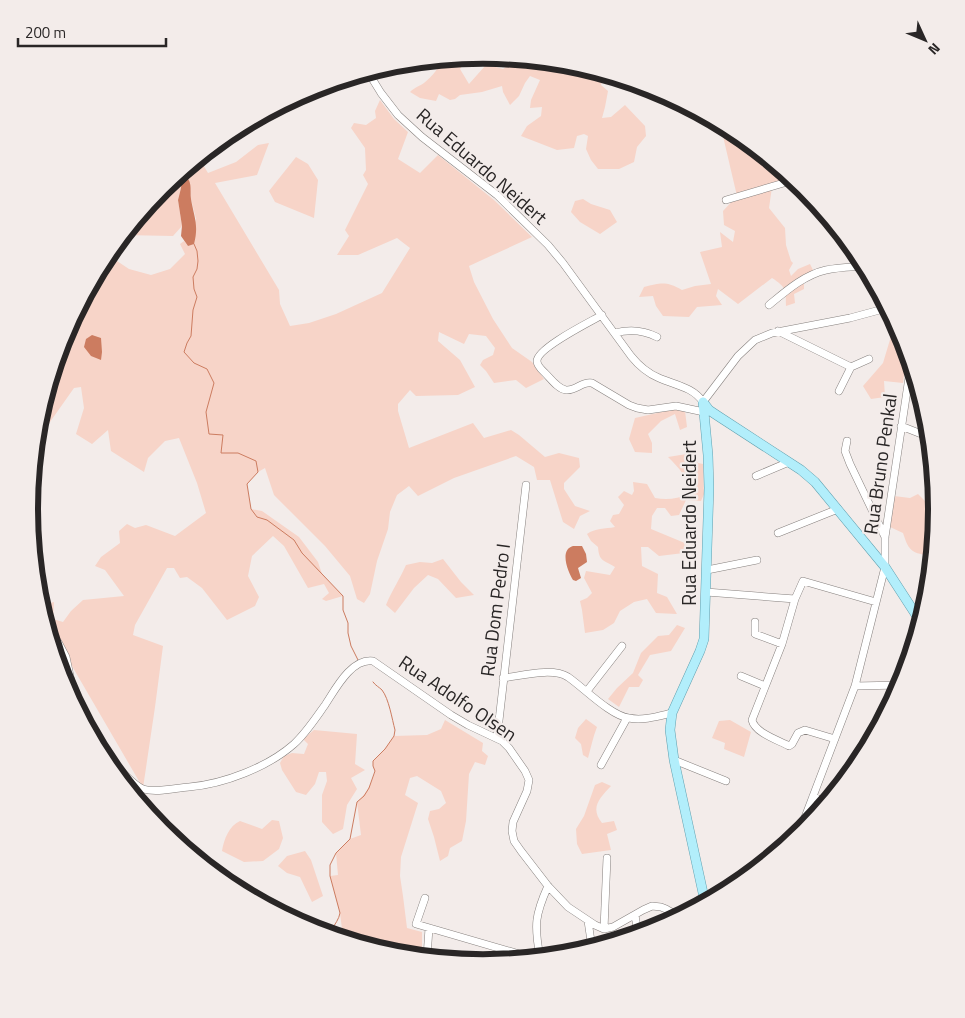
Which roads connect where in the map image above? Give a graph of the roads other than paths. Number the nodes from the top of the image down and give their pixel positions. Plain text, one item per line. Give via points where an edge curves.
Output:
1 (372, 78) edge
2 (785, 183) edge
3 (726, 200) dead end
4 (855, 265) edge
5 (769, 305) dead end
6 (881, 310) edge
7 (602, 315) junction
8 (778, 331) junction
9 (615, 334) junction
10 (657, 337) dead end
11 (869, 359) dead end
12 (851, 367) junction
13 (908, 379) edge
14 (839, 391) dead end
15 (704, 407) junction
16 (901, 426) junction
17 (921, 434) edge
18 (848, 441) dead end
19 (789, 462) junction
20 (756, 476) dead end
21 (526, 485) dead end
22 (838, 509) junction
23 (778, 533) dead end
24 (885, 537) junction
25 (757, 560) dead end
26 (885, 567) junction
27 (707, 570) junction
28 (706, 592) junction
29 (795, 599) junction
30 (876, 602) junction
31 (915, 613) edge
32 (755, 622) dead end
33 (58, 643) edge
34 (782, 644) junction
35 (622, 646) dead end
36 (741, 676) dead end
37 (70, 677) edge
38 (504, 678) junction
39 (891, 685) edge
40 (765, 686) junction
41 (855, 686) junction
42 (587, 691) junction
43 (672, 713) junction
44 (627, 718) junction
45 (497, 738) junction
46 (835, 739) junction
47 (674, 760) junction
48 (601, 765) dead end
49 (126, 776) edge
50 (726, 781) dead end
51 (813, 796) junction
52 (819, 800) edge
53 (807, 813) edge
54 (607, 858) dead end
55 (548, 886) junction
56 (703, 895) edge
57 (425, 898) dead end
58 (671, 912) edge
59 (635, 915) junction
60 (588, 922) junction
61 (637, 926) edge
62 (428, 928) junction
63 (604, 929) junction
64 (591, 940) edge
65 (500, 949) junction
66 (427, 950) edge
67 (539, 950) edge
68 (500, 953) edge
69 (514, 953) edge

1 - 7 street, Rua Eduardo Neidert via 386,101 422,137 493,192 536,232
2 - 3 street
4 - 5 street via 815,274
6 - 8 street
7 - 9 street, Rua Eduardo Neidert
7 - 15 street via 542,352 537,361 556,384 563,389 571,389 589,382 629,405 648,410
8 - 12 street
8 - 15 street via 749,344
9 - 10 street via 633,330
9 - 15 street, Rua Eduardo Neidert via 640,367 691,390 699,396
11 - 12 street
12 - 14 street
13 - 16 street, Rua Bruno Penkal
15 - 19 main road
15 - 27 main road, Rua Eduardo Neidert via 709,472
16 - 17 street
16 - 24 street, Rua Bruno Penkal
18 - 24 street via 845,451 848,459
19 - 20 street
19 - 22 main road via 810,477
21 - 38 street, Rua Dom Pedro I
22 - 23 street
22 - 26 main road
24 - 26 street, Rua Bruno Penkal
25 - 27 street
26 - 30 street, Rua Bruno Penkal
26 - 31 main road
27 - 28 main road, Rua Eduardo Neidert
28 - 29 street
28 - 43 main road, Rua Eduardo Neidert via 702,644
29 - 30 street via 803,581
29 - 34 street
30 - 41 street, Rua Bruno Penkal
32 - 34 street via 755,634
33 - 37 street via 66,657
34 - 40 street
35 - 42 street
36 - 40 street
38 - 42 street via 560,673
38 - 45 street, Rua Dom Pedro I
39 - 41 street
40 - 46 street via 752,720 756,729 789,746 798,733 805,730
41 - 46 street, Rua Bruno Penkal
42 - 44 street
43 - 44 street
43 - 47 main road, Rua Eduardo Neidert via 670,730
44 - 48 street
45 - 49 street, Rua Adolfo Olsen via 460,720 369,660 350,670 293,744 244,774 200,786 154,790 142,788
45 - 55 street, Rua Adolfo Olsen via 506,744 529,780 528,791 513,822 514,841
46 - 51 street, Rua Bruno Penkal
47 - 50 street
47 - 56 main road, Rua Eduardo Neidert
51 - 52 street
51 - 53 street, Rua Bruno Penkal
54 - 63 street
55 - 60 street, Rua Adolfo Olsen
55 - 67 street via 536,921
57 - 62 street via 416,924
58 - 59 street via 656,906
59 - 61 street
59 - 63 street
60 - 63 street, Rua Adolfo Olsen
60 - 64 street
62 - 65 street
62 - 66 street
65 - 68 street
65 - 69 street

